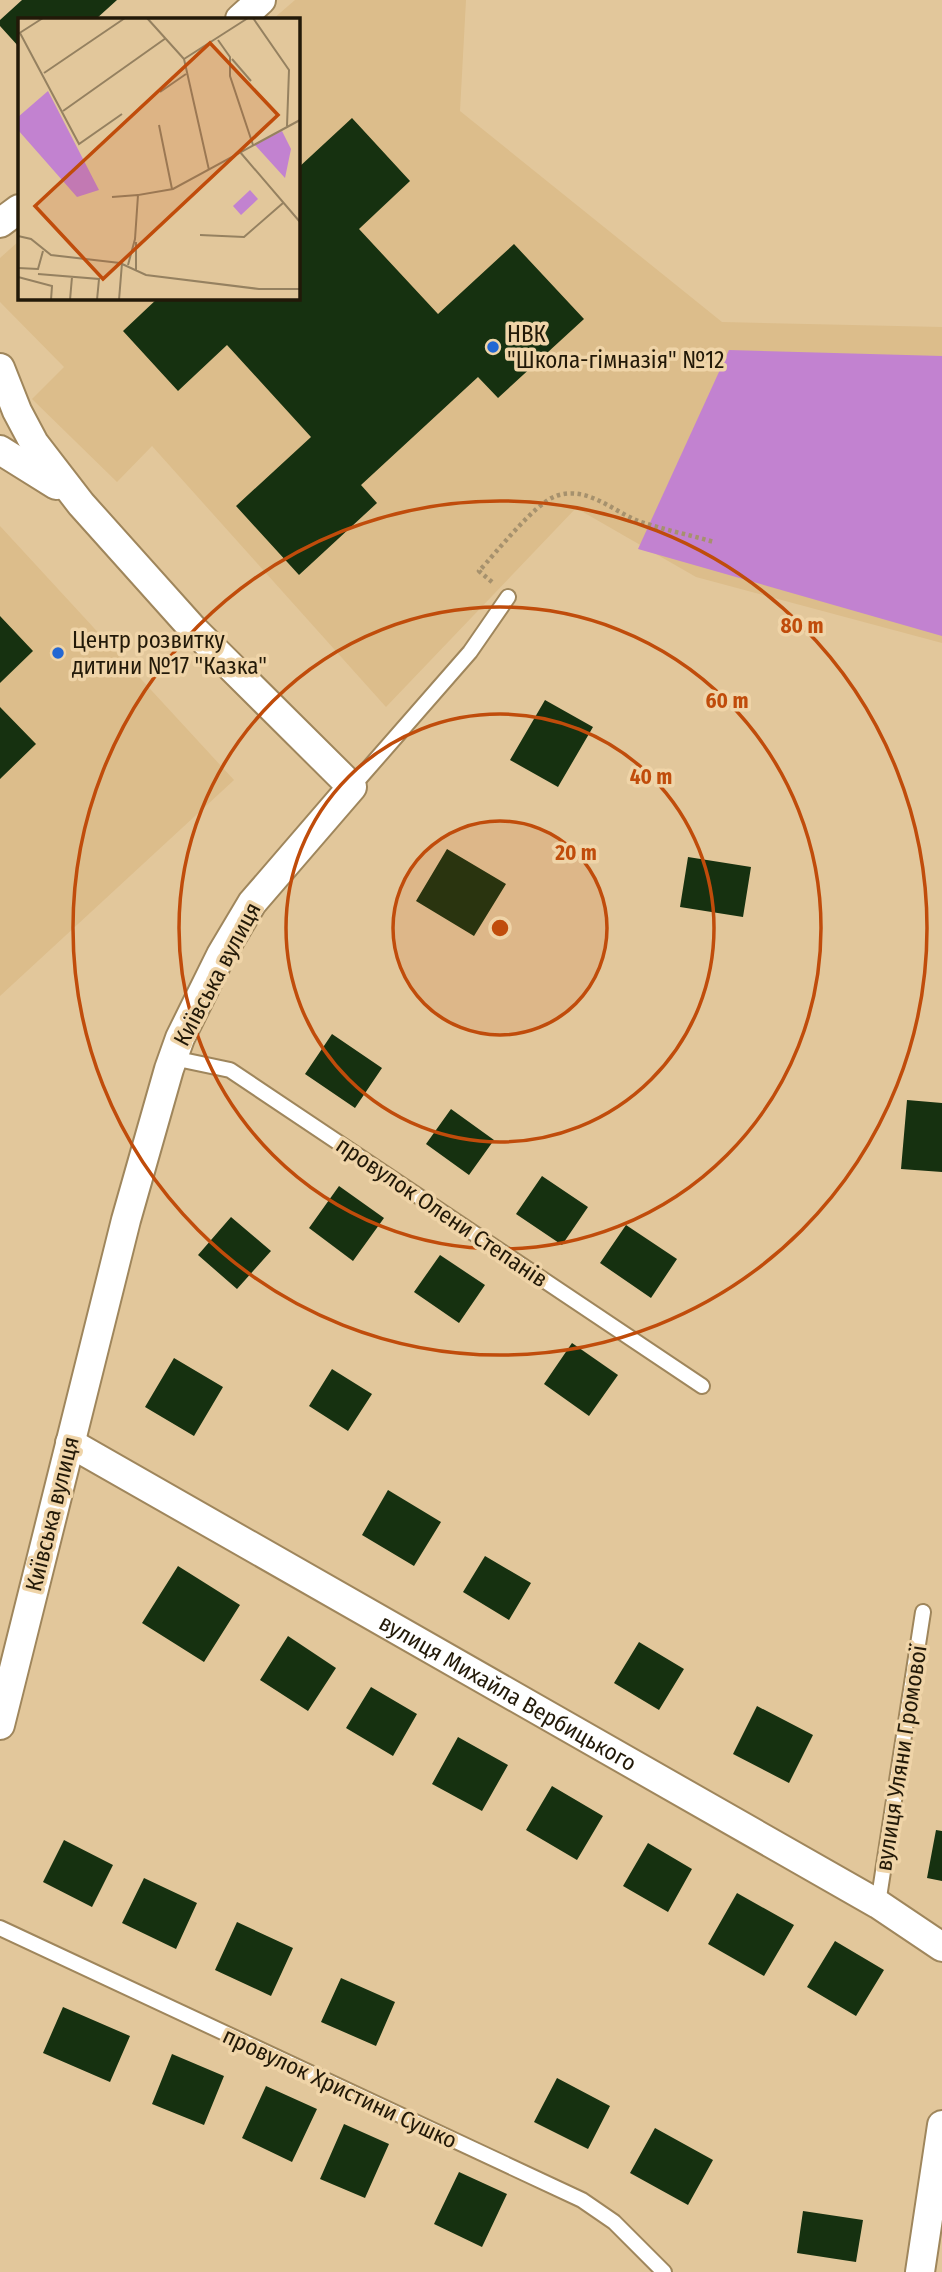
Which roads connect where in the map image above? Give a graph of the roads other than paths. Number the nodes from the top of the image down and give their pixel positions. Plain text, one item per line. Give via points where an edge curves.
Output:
1 (261, 0) edge
2 (241, 18) edge
3 (18, 210) edge
4 (0, 223) edge
5 (0, 368) edge
6 (0, 450) edge
7 (80, 504) junction
8 (508, 597) road end
9 (352, 787) junction
10 (173, 1058) junction
11 (702, 1386) dead end
12 (69, 1443) junction
13 (923, 1612) dead end
14 (0, 1725) edge
15 (878, 1904) junction
16 (0, 1928) edge
17 (942, 1947) edge
18 (942, 2125) edge
19 (664, 2272) edge
20 (920, 2272) edge

1 - 2 street
3 - 4 street
5 - 7 street via 34,443
6 - 7 street
7 - 9 street via 193,629
8 - 9 lane via 470,652
9 - 10 street, Київська вулиця via 252,903 208,980
10 - 11 lane, провулок Олени Степанів via 230,1070
10 - 12 street, Київська вулиця
12 - 14 street, Київська вулиця
12 - 15 street, вулиця Михайла Вербицького
13 - 15 lane, вулиця Уляни Громової
15 - 17 street, вулиця Михайла Вербицького
16 - 19 lane, провулок Христини Сушко via 582,2200 614,2222
18 - 20 street

